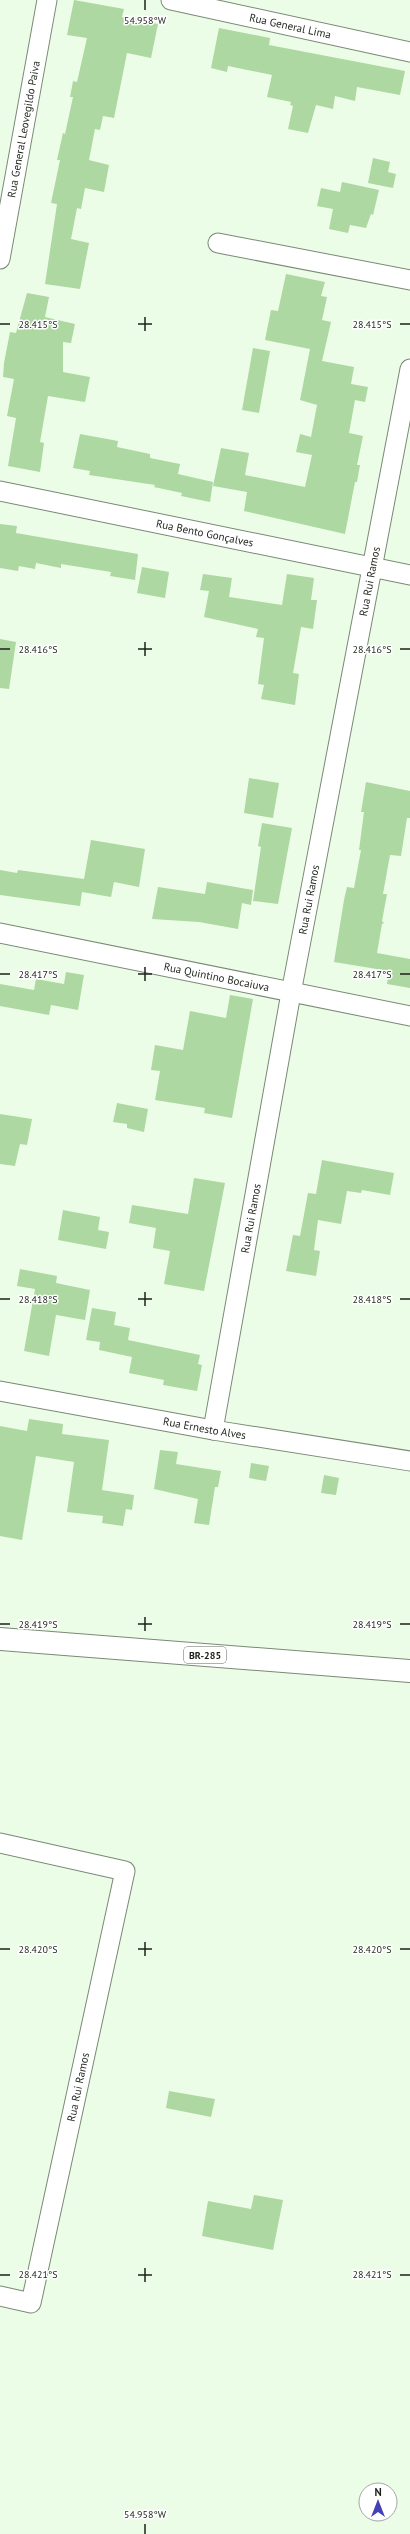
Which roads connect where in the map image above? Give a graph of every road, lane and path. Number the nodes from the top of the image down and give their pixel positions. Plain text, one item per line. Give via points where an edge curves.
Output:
1 (47, 0) edge
2 (171, 0) edge
3 (410, 52) edge
4 (218, 243) dead end
5 (0, 259) edge
6 (410, 280) edge
7 (410, 369) edge
8 (0, 491) edge
9 (373, 567) junction
10 (410, 575) edge
11 (0, 933) edge
12 (291, 992) junction
13 (410, 1016) edge
14 (0, 1391) edge
15 (213, 1430) junction
16 (410, 1461) edge
17 (0, 1639) edge
18 (410, 1671) edge
19 (0, 1843) edge
20 (0, 2296) edge

1 - 5 street, Rua General Leovegildo Paiva
2 - 3 street, Rua General Lima
4 - 6 street
7 - 9 street, Rua Rui Ramos
8 - 9 street, Rua Bento Gonçalves
9 - 10 street, Rua Bento Gonçalves
9 - 12 street, Rua Rui Ramos
11 - 12 street, Rua Quintino Bocaiuva
12 - 13 street, Rua Quintino Bocaiuva
12 - 15 street, Rua Rui Ramos
14 - 15 street, Rua Ernesto Alves
15 - 16 street, Rua Ernesto Alves
17 - 18 highway, BR-285
19 - 20 street, Rua Rui Ramos via 125,1871 31,2303

